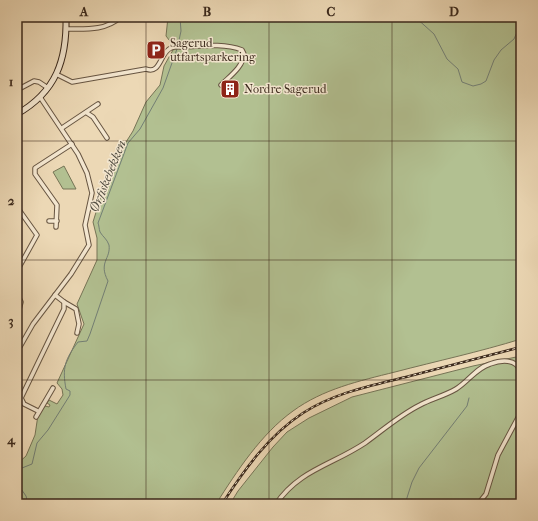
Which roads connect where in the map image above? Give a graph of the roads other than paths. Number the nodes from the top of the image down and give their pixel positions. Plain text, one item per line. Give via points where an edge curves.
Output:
1 (66, 17) edge
2 (121, 17) edge
3 (66, 29) junction
4 (56, 74) junction
5 (221, 85) dead end
6 (48, 88) junction
7 (17, 90) edge
8 (40, 97) junction
9 (98, 104) dead end
10 (87, 113) junction
11 (17, 114) edge
12 (62, 128) junction
13 (106, 138) dead end
14 (72, 144) junction
15 (17, 207) edge
16 (49, 221) dead end
17 (57, 222) junction
18 (56, 227) dead end
19 (17, 271) edge
20 (17, 294) edge
21 (55, 295) junction
22 (64, 302) junction
23 (17, 317) edge
24 (78, 333) dead end
25 (17, 352) edge
26 (521, 372) edge
27 (53, 388) dead end
28 (38, 411) junction
29 (521, 412) edge
30 (36, 417) dead end
31 (276, 504) edge
32 (478, 504) edge

1 - 3 street
2 - 3 street via 99,29
3 - 4 street via 63,57
4 - 5 street via 72,82 150,70 157,68 166,51 172,47 209,45 242,50 243,60
4 - 6 street
6 - 7 street via 35,81
6 - 8 street
8 - 11 street
8 - 12 street
9 - 10 street
10 - 12 street
10 - 13 street via 93,117
12 - 14 street
14 - 17 street via 34,168 35,174 57,205
14 - 21 street via 88,173 92,193 86,220 89,245 86,254
15 - 19 street via 37,235
16 - 17 street
17 - 18 street
20 - 23 street via 21,302
21 - 22 street
21 - 25 street
22 - 24 street via 76,309
22 - 28 street via 63,312 21,398 24,404
26 - 31 street via 518,365 509,361 484,366 457,388 422,404 364,443 305,474 289,486
27 - 28 street
28 - 30 street
29 - 32 street via 498,455 486,494

